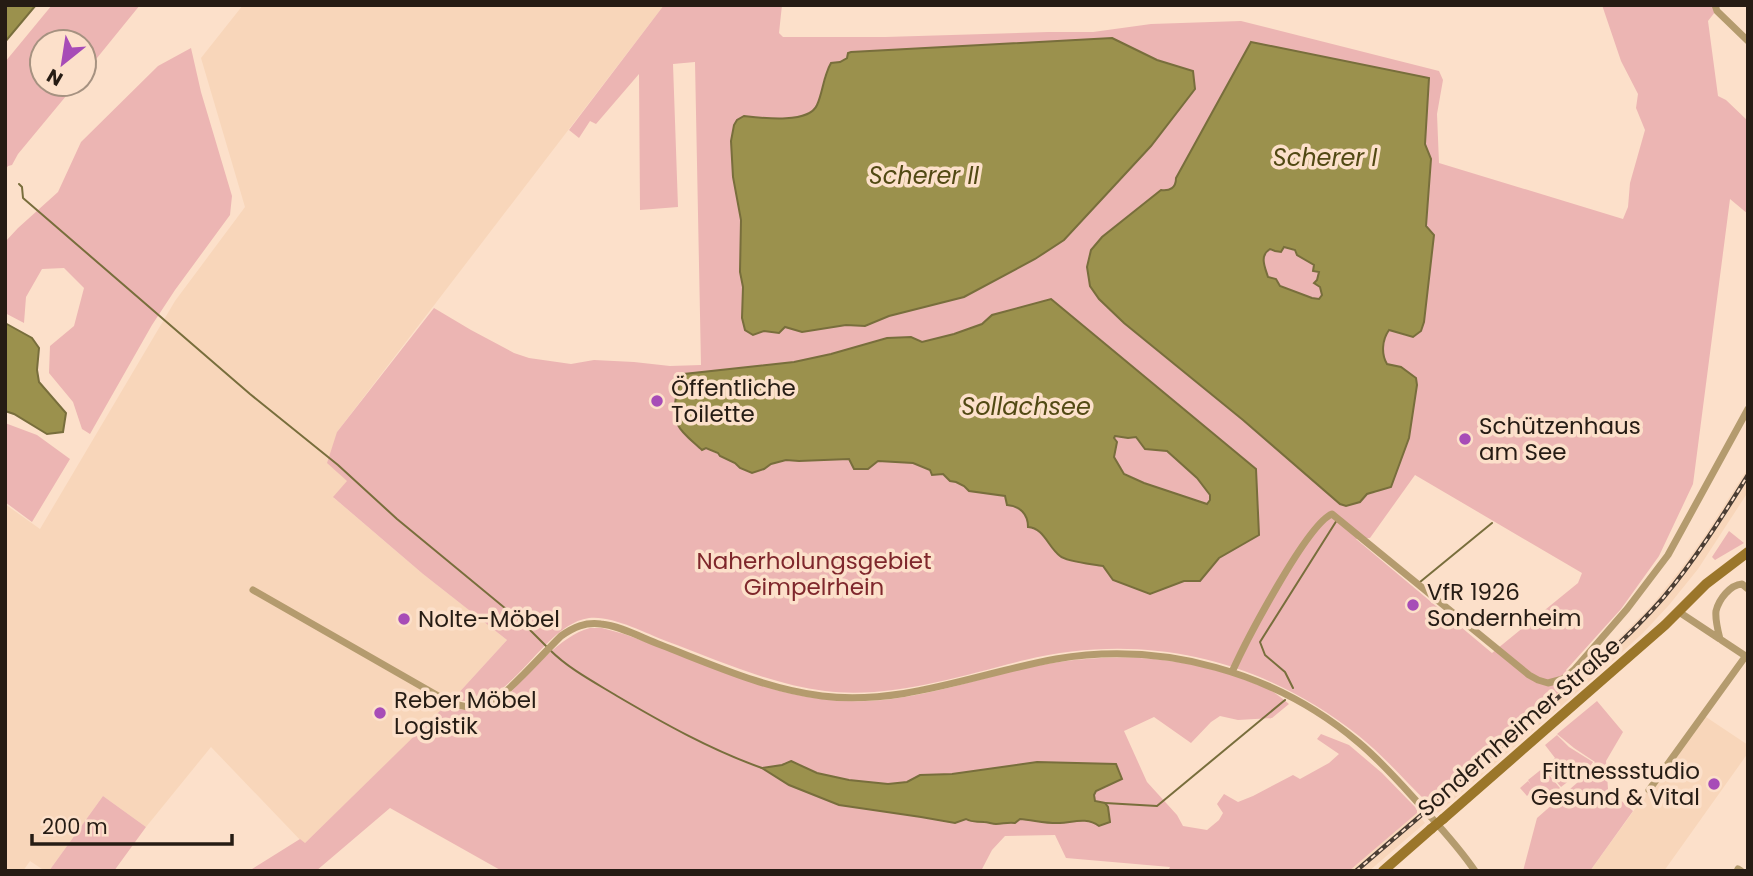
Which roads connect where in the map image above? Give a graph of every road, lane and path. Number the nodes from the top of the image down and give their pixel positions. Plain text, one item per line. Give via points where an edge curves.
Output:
1 (1716, 8) edge
2 (1748, 41) edge
3 (1748, 409) edge
4 (1748, 552) edge
5 (1746, 584) edge
6 (253, 590) dead end
7 (1679, 612) junction
8 (1720, 639) junction
9 (1746, 657) edge
10 (1232, 672) junction
11 (1649, 790) dead end
12 (1383, 871) edge
13 (1475, 871) edge

1 - 2 street
3 - 10 street via 1668,555 1604,637 1563,679 1548,683 1533,678 1332,514 1325,517 1290,566
4 - 7 main road, Sondernheimer Straße
5 - 8 street via 1731,588 1717,608
6 - 10 street via 456,705 471,707 496,700 571,629 590,624 604,624 760,682 841,698 891,696 1093,655 1170,657
7 - 8 street
7 - 12 main road, Sondernheimer Straße, bridge
8 - 9 street
9 - 11 street
10 - 13 street via 1311,708 1359,742

